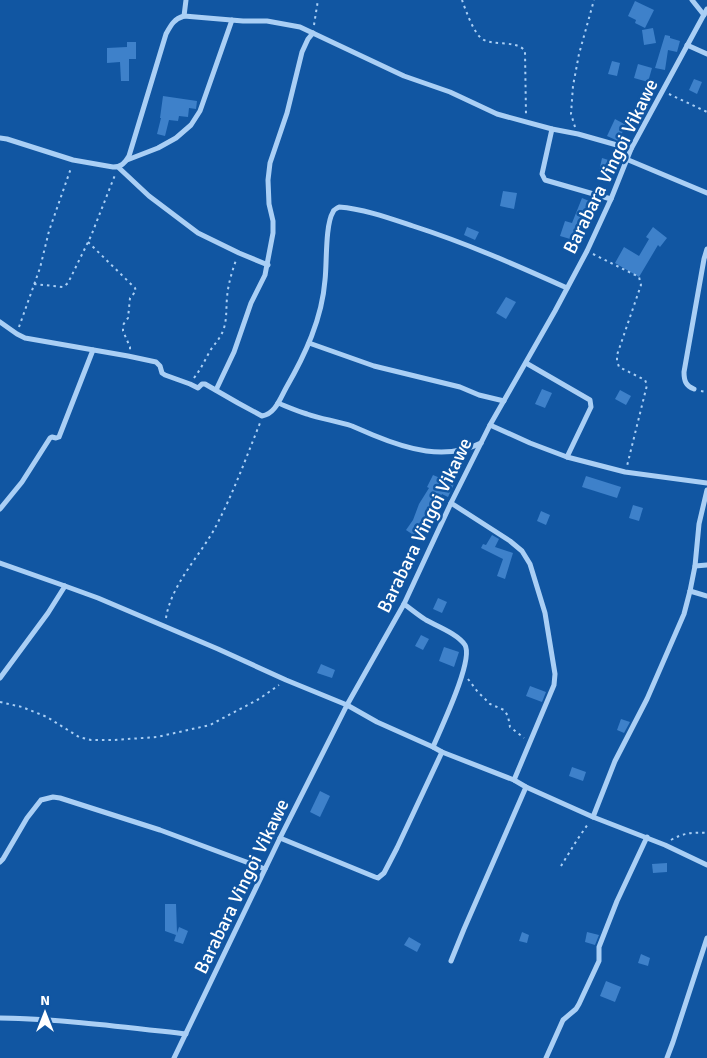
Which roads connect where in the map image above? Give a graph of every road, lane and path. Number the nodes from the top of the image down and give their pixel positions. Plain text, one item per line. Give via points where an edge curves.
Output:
1 (186, 0) edge
2 (318, 0) edge
3 (462, 0) edge
4 (594, 0) edge
5 (692, 0) edge
6 (707, 9) edge
7 (704, 15) junction
8 (184, 16) junction
9 (232, 20) junction
10 (313, 33) junction
11 (687, 45) junction
12 (707, 54) edge
13 (663, 91) junction
14 (707, 112) edge
15 (526, 122) junction
16 (552, 129) junction
17 (578, 134) junction
18 (0, 138) edge
19 (631, 149) junction
20 (626, 159) junction
21 (74, 160) junction
22 (126, 160) junction
23 (118, 167) junction
24 (707, 193) edge
25 (611, 200) junction
26 (88, 242) junction
27 (707, 249) edge
28 (587, 251) junction
29 (239, 253) junction
30 (706, 259) edge
31 (268, 265) junction
32 (34, 284) junction
33 (567, 288) junction
34 (0, 322) edge
35 (17, 334) junction
36 (309, 343) junction
37 (93, 350) junction
38 (128, 356) junction
39 (526, 363) junction
40 (190, 384) junction
41 (694, 389) dead end
42 (216, 390) junction
43 (504, 401) junction
44 (278, 403) junction
45 (262, 416) junction
46 (490, 425) junction
47 (481, 443) junction
48 (567, 456) junction
49 (626, 472) junction
50 (707, 483) edge
51 (707, 490) edge
52 (451, 503) junction
53 (0, 509) edge
54 (0, 563) edge
55 (707, 565) edge
56 (695, 566) junction
57 (65, 586) junction
58 (690, 590) junction
59 (707, 596) edge
60 (404, 604) junction
61 (165, 628) junction
62 (463, 670) junction
63 (0, 678) edge
64 (286, 680) junction
65 (0, 702) edge
66 (348, 705) junction
67 (530, 743) junction
68 (433, 747) junction
69 (442, 752) junction
70 (514, 780) junction
71 (526, 787) junction
72 (593, 817) junction
73 (707, 833) edge
74 (647, 837) junction
75 (280, 838) junction
76 (665, 845) junction
77 (0, 862) edge
78 (561, 866) dead end
79 (707, 866) edge
80 (266, 869) junction
81 (707, 938) edge
82 (451, 961) dead end
83 (0, 1018) edge
84 (186, 1034) junction
85 (174, 1058) edge
86 (546, 1058) edge
87 (667, 1058) edge

1 - 8 street
2 - 10 path
3 - 15 path via 476,32 484,40 525,50
4 - 17 path via 573,91 571,114
5 - 7 street
6 - 7 street, Barabara Vingoi Vikawe
7 - 11 street, Barabara Vingoi Vikawe
8 - 9 street
8 - 22 street via 174,21 166,34
9 - 10 street via 286,24
9 - 22 street via 200,112 191,125 158,148
10 - 15 street via 404,76 450,92 497,114
10 - 31 street via 302,52 270,164 269,204 273,233
11 - 12 street
11 - 13 street, Barabara Vingoi Vikawe
13 - 14 path
13 - 19 street, Barabara Vingoi Vikawe
15 - 16 street
16 - 17 street
16 - 25 street via 542,174 545,180
17 - 19 street
18 - 21 street
19 - 20 street, Barabara Vingoi Vikawe
20 - 24 street
20 - 25 street, Barabara Vingoi Vikawe
21 - 23 street
21 - 32 path
22 - 23 street
23 - 26 path
23 - 29 street via 149,196 198,233
25 - 28 street, Barabara Vingoi Vikawe
26 - 32 path via 65,286
26 - 38 path via 135,288 129,300 128,318 123,325 130,346
27 - 30 street
28 - 33 street, Barabara Vingoi Vikawe
28 - 49 path via 639,277 641,282 617,356 619,367 645,380 647,385
29 - 31 street
29 - 40 path via 229,282 224,330
30 - 41 street via 684,372 687,386
31 - 42 street
32 - 35 path
33 - 36 street via 433,232 339,207 330,220 322,305
33 - 39 street, Barabara Vingoi Vikawe
34 - 35 street
35 - 37 street
36 - 43 street via 374,366
36 - 44 street
37 - 38 street
37 - 53 street via 59,437 50,438
38 - 40 street via 156,362 165,375
39 - 43 street, Barabara Vingoi Vikawe
39 - 48 street via 590,400 591,408
40 - 42 street via 198,388 205,384
42 - 45 street
43 - 46 street, Barabara Vingoi Vikawe
44 - 45 street via 272,412
44 - 47 street via 412,449 454,452
45 - 61 path via 233,492 173,595
46 - 47 street, Barabara Vingoi Vikawe
46 - 48 street
47 - 52 street, Barabara Vingoi Vikawe
48 - 49 street
49 - 50 street
51 - 56 street via 699,524
52 - 60 street, Barabara Vingoi Vikawe
52 - 67 street via 504,536 522,551 530,564 546,613 555,679
54 - 57 street
55 - 56 street
56 - 58 street
57 - 61 street
57 - 63 street
58 - 59 street
58 - 72 street via 677,631 647,700 615,761
60 - 62 street via 459,638 466,649
60 - 66 street, Barabara Vingoi Vikawe
61 - 64 street
62 - 67 path via 484,699 506,712 510,727
62 - 68 street
64 - 65 path via 260,699 210,725 157,737 91,740 79,737 46,717
64 - 66 street
66 - 68 street
66 - 75 street, Barabara Vingoi Vikawe
67 - 70 street
68 - 69 street
69 - 70 street
69 - 75 street via 397,848 378,878
70 - 71 street
71 - 72 street
71 - 82 street
72 - 74 street
72 - 78 path
73 - 76 path via 684,834
74 - 76 street
74 - 86 street via 599,947 599,961 576,1009 563,1020
75 - 80 street, Barabara Vingoi Vikawe
76 - 79 street
77 - 80 street via 40,800 53,797 160,830
80 - 84 street, Barabara Vingoi Vikawe
81 - 87 street
83 - 84 street
84 - 85 street, Barabara Vingoi Vikawe

